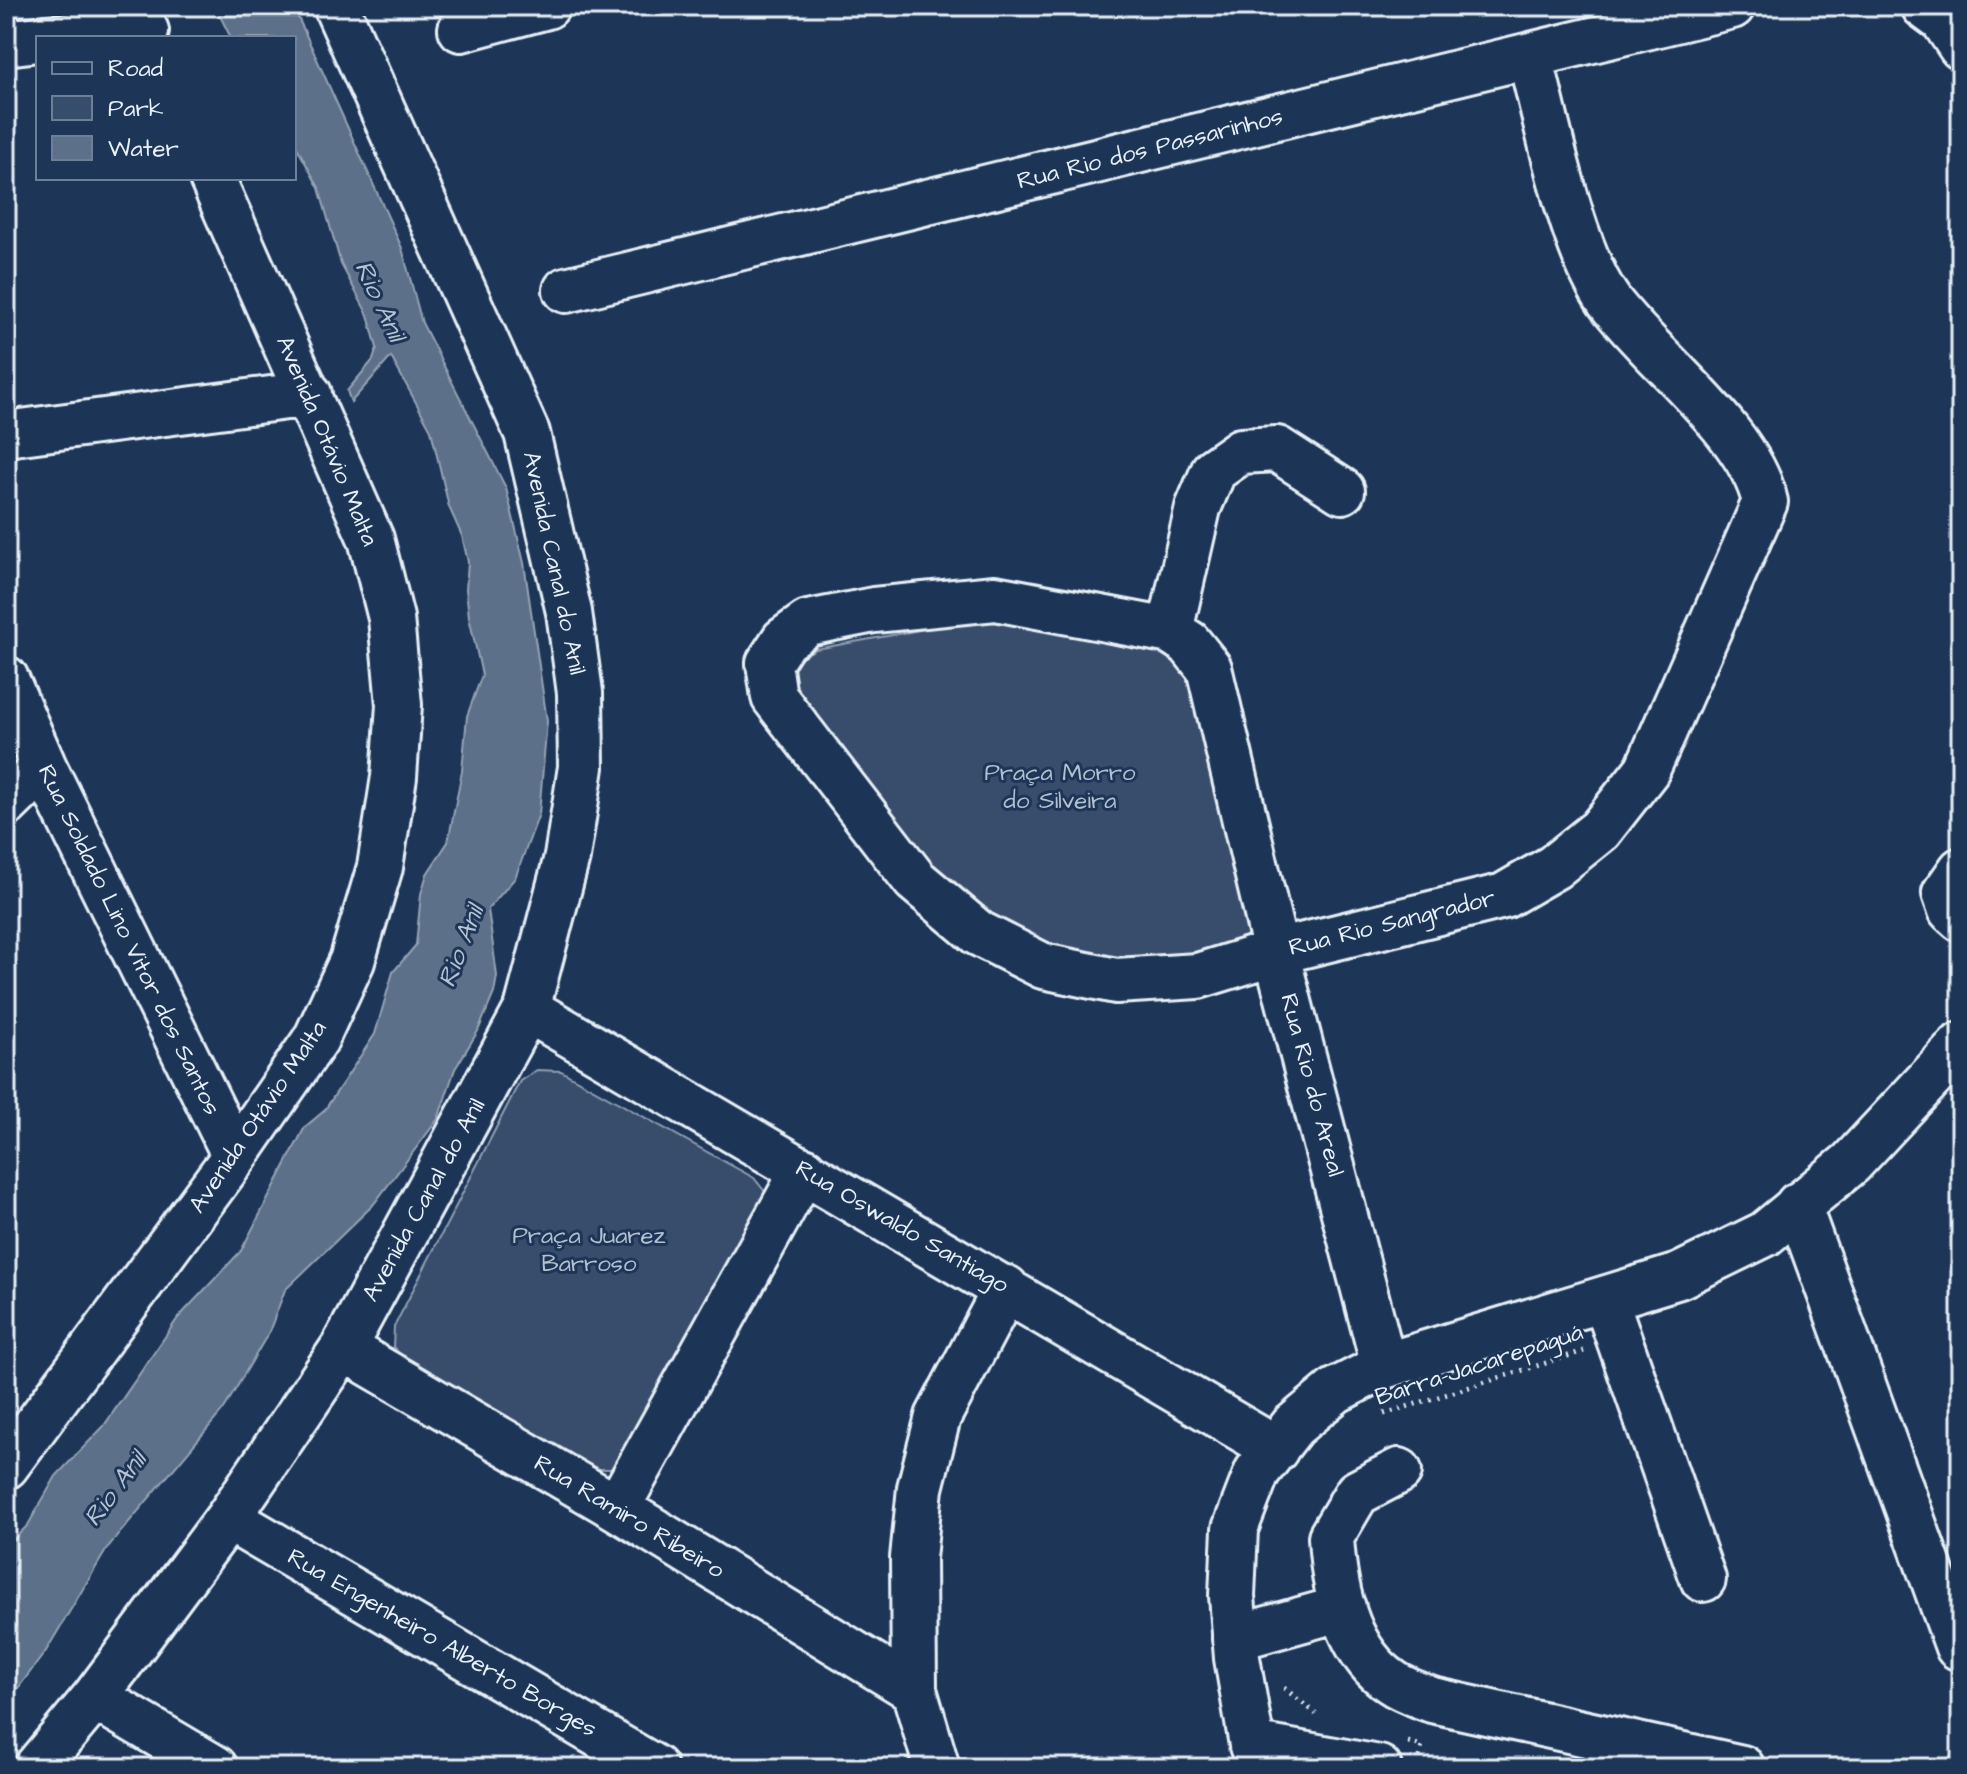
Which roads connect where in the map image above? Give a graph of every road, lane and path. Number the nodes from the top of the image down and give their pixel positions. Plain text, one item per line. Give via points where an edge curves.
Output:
1 (336, 6) edge
2 (547, 6) edge
3 (1732, 6) edge
4 (1924, 6) edge
5 (144, 25) edge
6 (461, 29) dead end
7 (60, 36) edge
8 (36, 39) edge
9 (6, 43) edge
10 (1961, 47) edge
11 (1530, 57) junction
12 (213, 180) edge
13 (566, 290) dead end
14 (309, 394) junction
15 (6, 434) edge
16 (1342, 491) dead end
17 (1170, 631) junction
18 (769, 663) joint
19 (6, 679) edge
20 (44, 767) junction
21 (6, 804) edge
22 (1961, 870) edge
23 (1961, 919) edge
24 (1276, 952) junction
25 (527, 1009) junction
26 (1961, 1045) edge
27 (235, 1156) junction
28 (804, 1170) junction
29 (1798, 1205) junction
30 (1006, 1288) junction
31 (1612, 1319) junction
32 (343, 1348) junction
33 (1384, 1366) junction
34 (1375, 1417) dead end
35 (1276, 1449) junction
36 (6, 1466) edge
37 (1399, 1471) dead end
38 (617, 1508) junction
39 (228, 1518) junction
40 (1703, 1579) dead end
41 (1343, 1608) junction
42 (1254, 1633) junction
43 (1958, 1647) dead end
44 (914, 1690) junction
45 (95, 1697) junction
46 (1322, 1718) dead end
47 (1393, 1755) edge
48 (1256, 1757) edge
49 (1680, 1761) edge
50 (36, 1768) edge
51 (215, 1768) edge
52 (655, 1768) edge
53 (937, 1768) edge
54 (1417, 1768) edge
55 (1742, 1768) edge

1 - 25 street, Avenida Canal do Anil via 527,433 569,612 580,693 581,767 567,857
2 - 6 street
3 - 11 street, Rua Rio dos Passarinhos
4 - 10 street via 1943,20
5 - 7 street
8 - 9 street
11 - 13 street, Rua Rio dos Passarinhos
11 - 24 street, Rua Rio Sangrador via 1581,246 1608,299 1736,443 1760,476 1765,502 1647,770 1600,830 1554,867 1504,896
12 - 14 street, Avenida Otávio Malta
14 - 15 street
14 - 27 street, Avenida Otávio Malta via 371,539 391,618 399,705 394,777 380,867 352,961 316,1039
16 - 17 street via 1277,449 1241,451 1214,470 1198,508
17 - 18 street, Rua Rio do Areal via 995,598 874,610 808,623 784,640
17 - 24 street, Rua Rio do Areal via 1189,643 1209,668
18 - 24 street, Rua Rio Sangrador via 774,697 915,880 978,933 1043,966 1116,981 1198,976
19 - 20 street, Rua Soldado Lino Vitor dos Santos
20 - 21 street
20 - 27 street, Rua Soldado Lino Vitor dos Santos
22 - 23 street via 1945,893
24 - 33 street, Rua Rio do Areal
25 - 28 street, Rua Oswaldo Santiago
25 - 32 street, Avenida Canal do Anil
26 - 29 street via 1851,1163
27 - 36 street, Avenida Otávio Malta
28 - 30 street, Rua Oswaldo Santiago
28 - 38 street
29 - 31 street via 1765,1234 1679,1276
29 - 43 street
30 - 35 street, Rua Oswaldo Santiago
30 - 44 street via 938,1417 920,1488 913,1558
31 - 33 street
31 - 34 path, Barra-Jacarepaguá
31 - 40 street
32 - 38 street, Rua Ramiro Ribeiro
32 - 39 street, Avenida Canal do Anil
33 - 35 street via 1335,1391 1293,1426
35 - 42 street via 1257,1472 1235,1529 1232,1596
37 - 41 street via 1357,1493 1331,1537
38 - 44 street, Rua Ramiro Ribeiro
39 - 45 street, Avenida Canal do Anil
39 - 52 street, Rua Engenheiro Alberto Borges
41 - 42 street
41 - 49 street via 1352,1636 1370,1664 1393,1683 1432,1700
42 - 46 path via 1285,1690
42 - 48 street
44 - 53 street
45 - 50 street, Avenida Canal do Anil
45 - 51 street
47 - 48 street
47 - 54 path via 1422,1746
49 - 55 street

